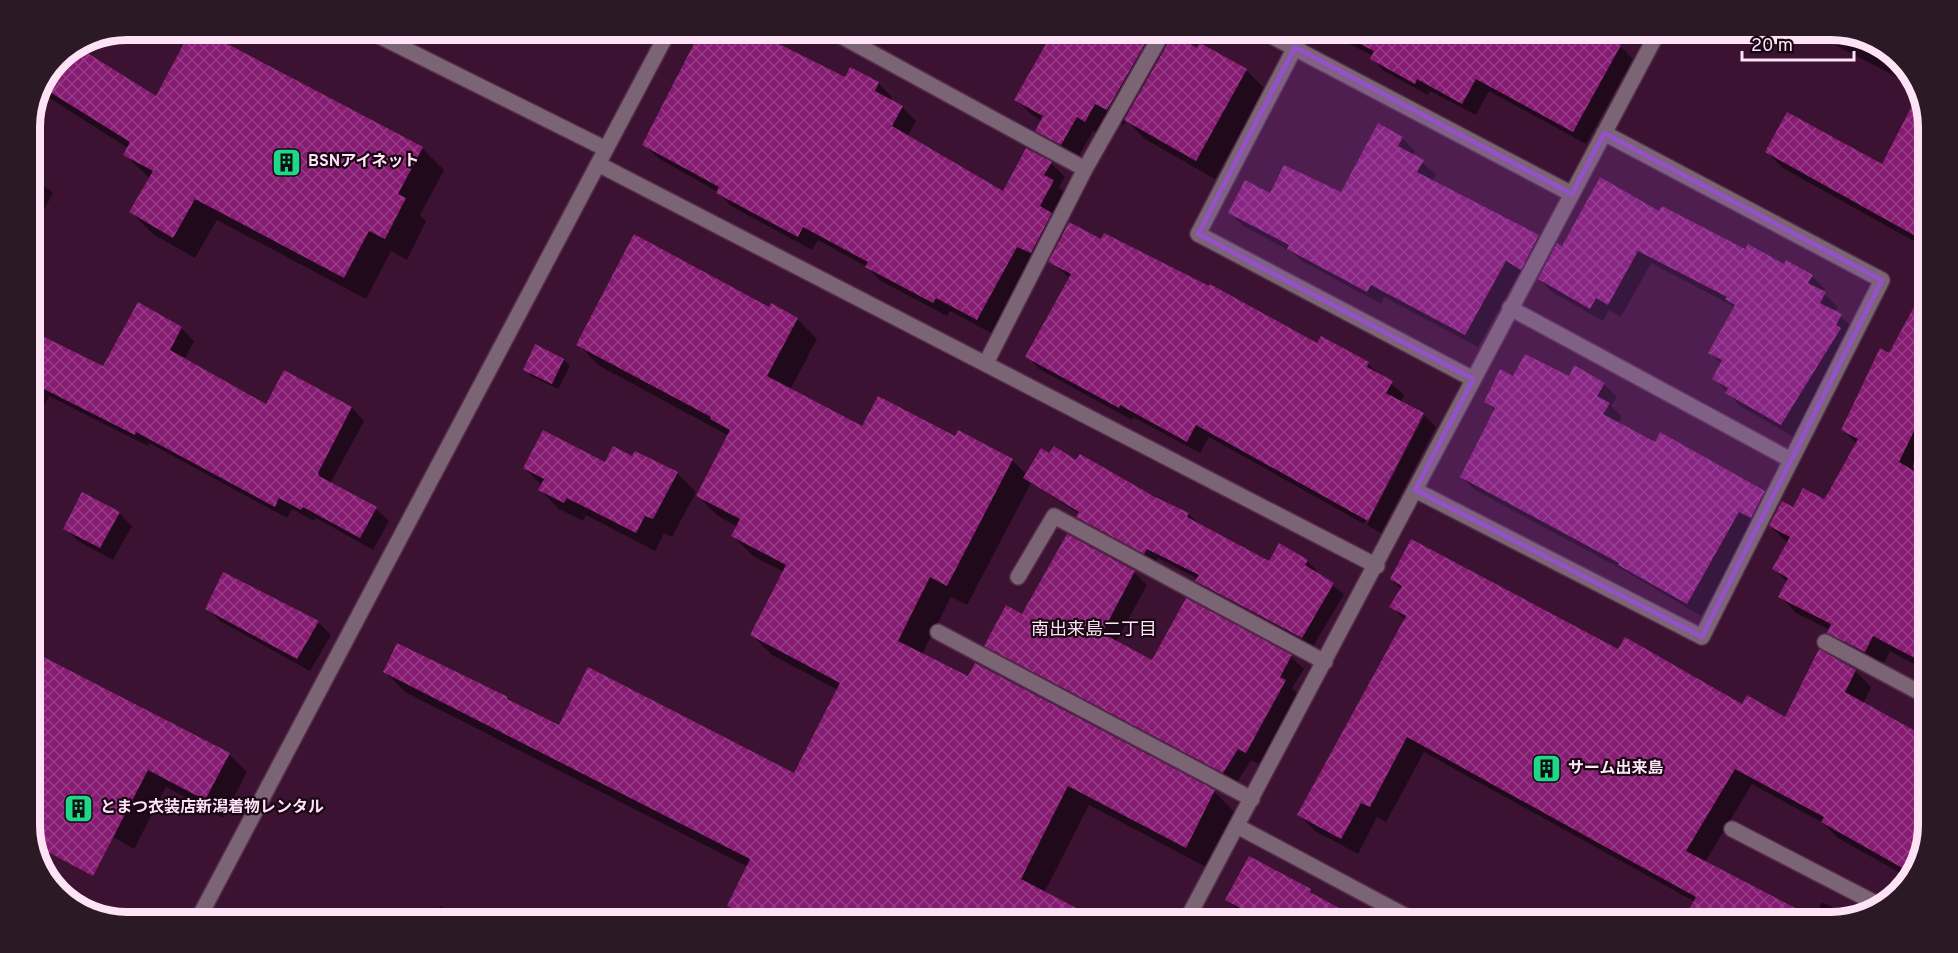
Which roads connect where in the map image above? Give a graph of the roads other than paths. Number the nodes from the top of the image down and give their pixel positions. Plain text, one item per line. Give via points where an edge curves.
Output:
1 (388, 40) edge
2 (664, 40) edge
3 (849, 40) edge
4 (1158, 40) edge
5 (1281, 40) edge
6 (1299, 40) edge
7 (1654, 40) edge
8 (1295, 47) junction
9 (1604, 133) junction
10 (606, 149) junction
11 (598, 164) junction
12 (1084, 169) junction
13 (1572, 194) junction
14 (1510, 308) junction
15 (986, 363) junction
16 (1473, 379) junction
17 (1791, 460) junction
18 (1415, 490) junction
19 (1377, 566) junction
20 (1018, 577) dead end
21 (938, 632) dead end
22 (1825, 642) dead end
23 (1325, 662) junction
24 (1918, 692) edge
25 (1252, 799) junction
26 (1237, 826) junction
27 (1732, 829) dead end
28 (1873, 902) edge
29 (202, 912) edge
30 (1191, 912) edge
31 (1398, 912) edge

1 - 10 street
2 - 10 street
3 - 12 street
4 - 12 street
5 - 8 street
6 - 8 street
7 - 9 street
8 - 13 street
8 - 16 street via 1198,234
9 - 13 street
9 - 17 street via 1882,280
10 - 11 street
11 - 15 street
11 - 29 street
12 - 15 street
13 - 14 street
14 - 16 street
14 - 17 street
15 - 19 street
16 - 18 street
17 - 18 street via 1702,637
18 - 19 street
19 - 23 street
20 - 23 street via 1054,516
21 - 25 street
22 - 24 street
23 - 25 street
25 - 26 street
26 - 30 street
26 - 31 street
27 - 28 street

